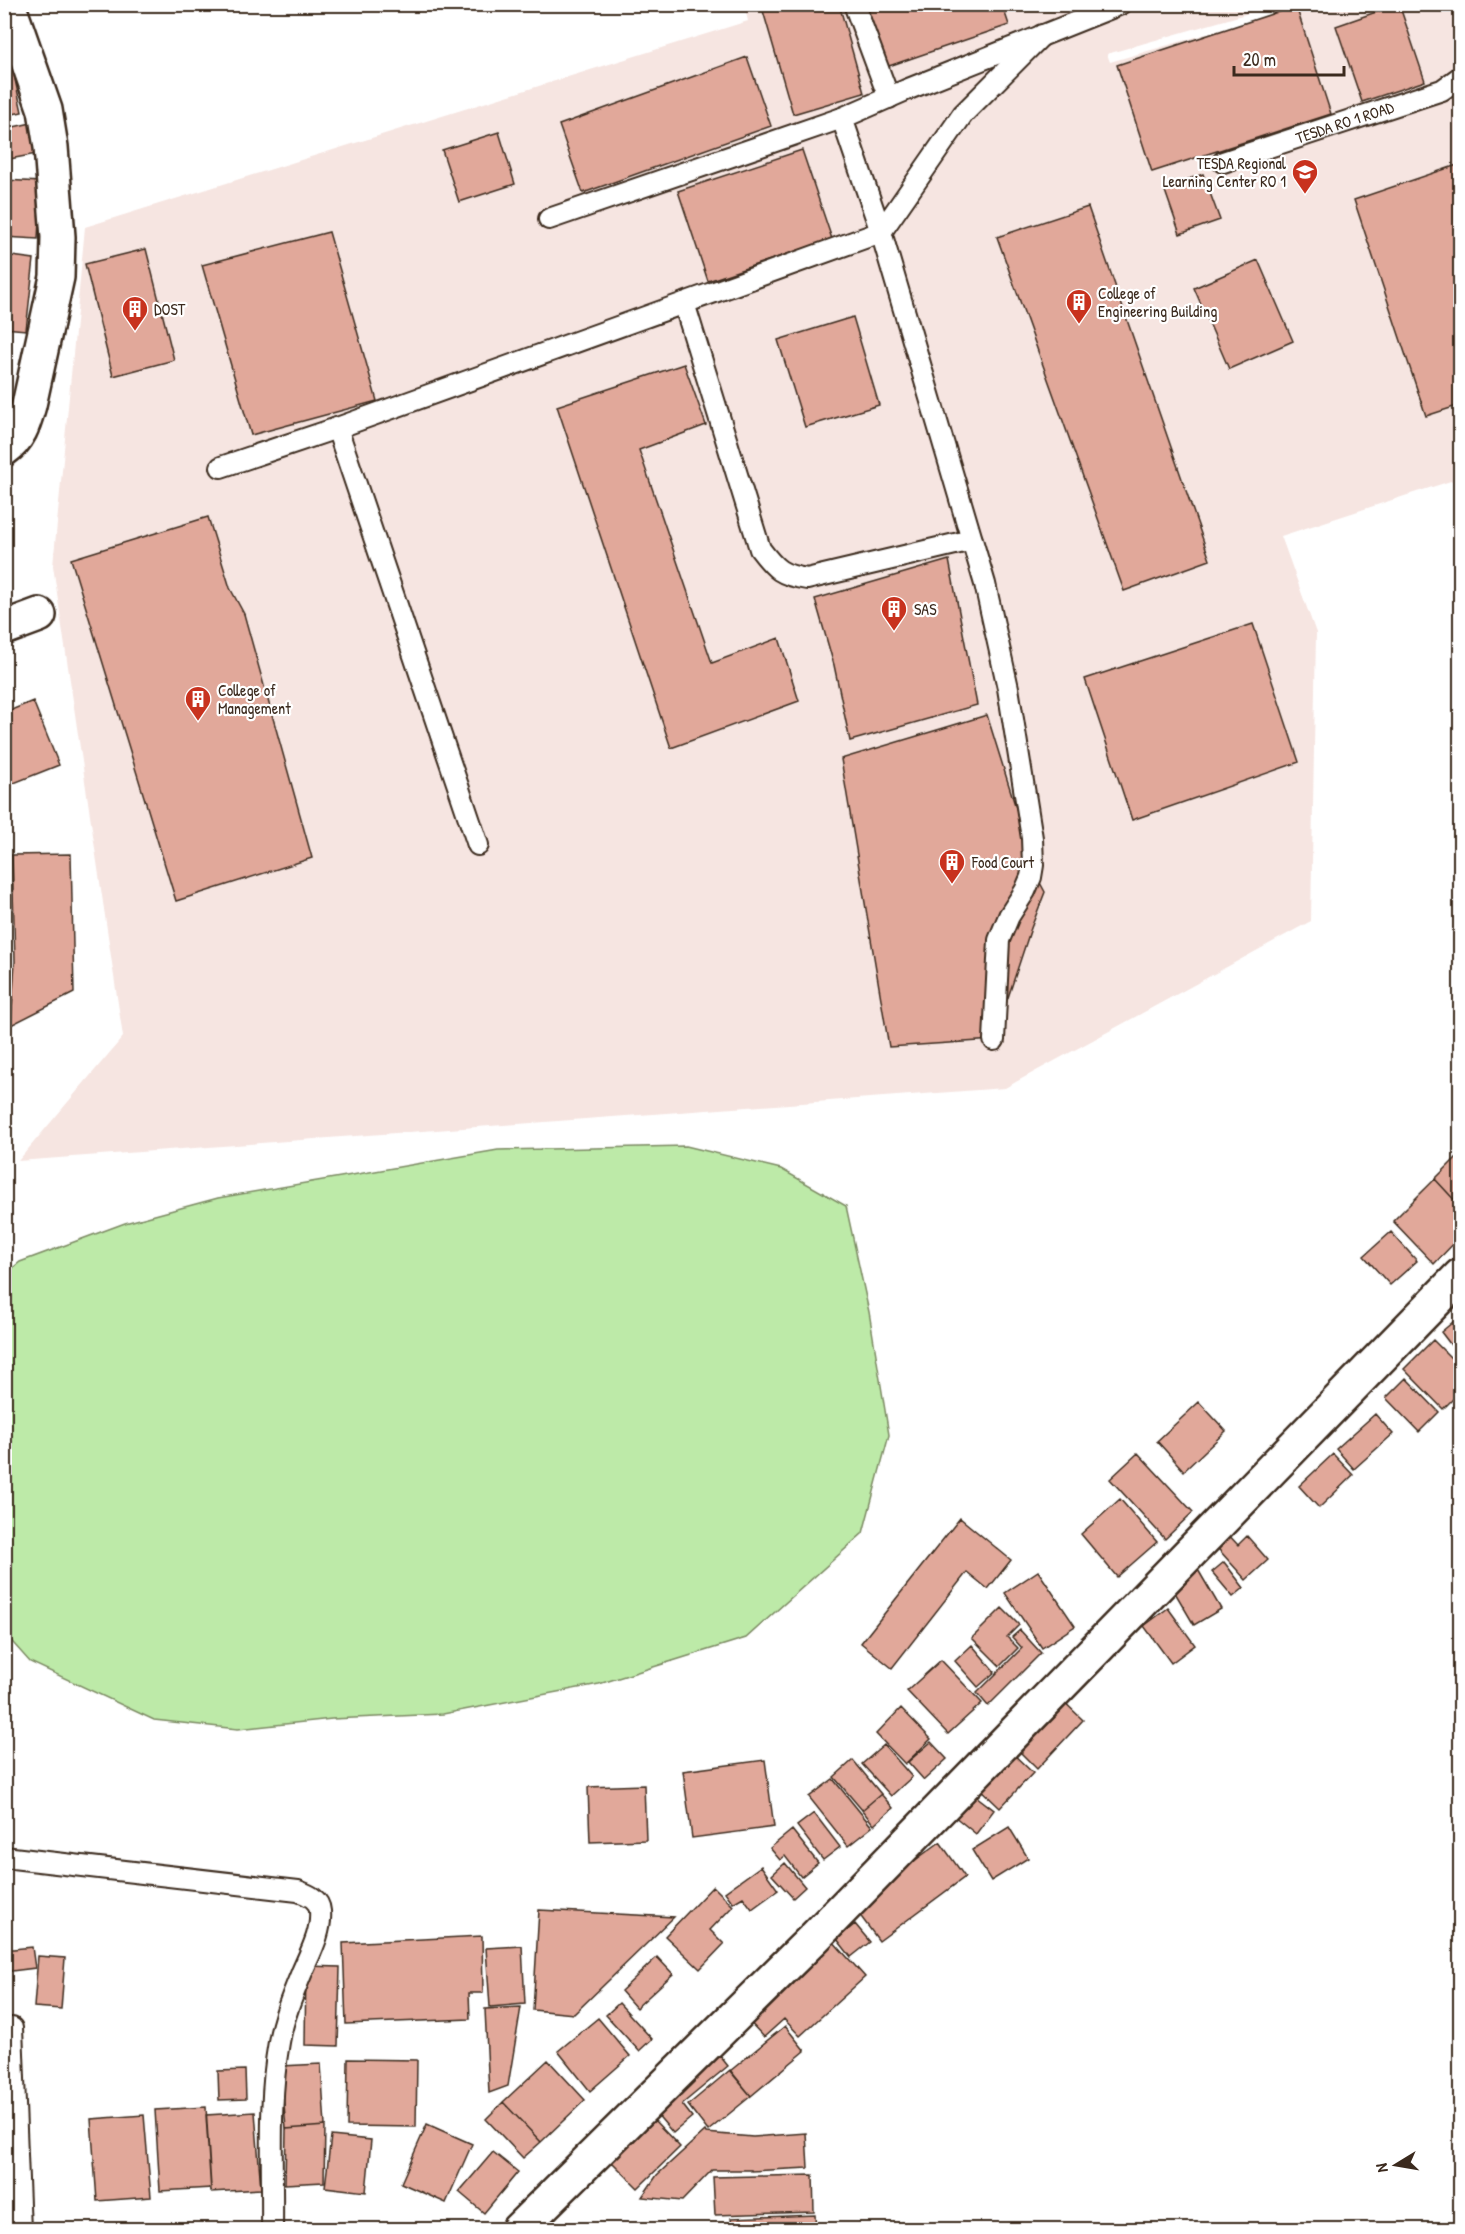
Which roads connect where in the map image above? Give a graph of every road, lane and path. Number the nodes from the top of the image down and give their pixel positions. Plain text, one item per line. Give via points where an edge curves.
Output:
1 (8, 4) edge
2 (854, 4) edge
3 (1120, 4) edge
4 (1042, 35) junction
5 (1461, 77) edge
6 (889, 98) junction
7 (842, 118) junction
8 (1223, 162) dead end
9 (549, 219) dead end
10 (881, 232) junction
11 (684, 303) junction
12 (337, 428) junction
13 (4, 449) edge
14 (221, 467) dead end
15 (972, 540) junction
16 (39, 615) dead end
17 (4, 628) edge
18 (478, 845) dead end
19 (994, 1040) dead end
20 (1461, 1276) edge
21 (4, 1857) edge
22 (12, 2028) dead end
23 (20, 2229) edge
24 (272, 2229) edge
25 (518, 2229) edge

1 - 13 street via 45,110 58,237 57,277 29,405 15,441
2 - 6 lane
3 - 4 lane
4 - 6 lane
4 - 10 lane via 963,114
5 - 8 lane, TESDA RO 1 ROAD via 1442,90
6 - 7 lane
7 - 9 lane
7 - 10 lane
10 - 11 lane
10 - 15 lane
11 - 12 lane
11 - 15 lane via 760,549 774,568 786,576 807,579
12 - 14 lane
12 - 18 lane
15 - 19 lane via 1008,688 1032,838 1031,877 999,940
16 - 17 street
20 - 25 street via 815,1937
21 - 24 lane via 298,1891 317,1901 319,1931 293,1993 279,2039 274,2075
22 - 23 lane

